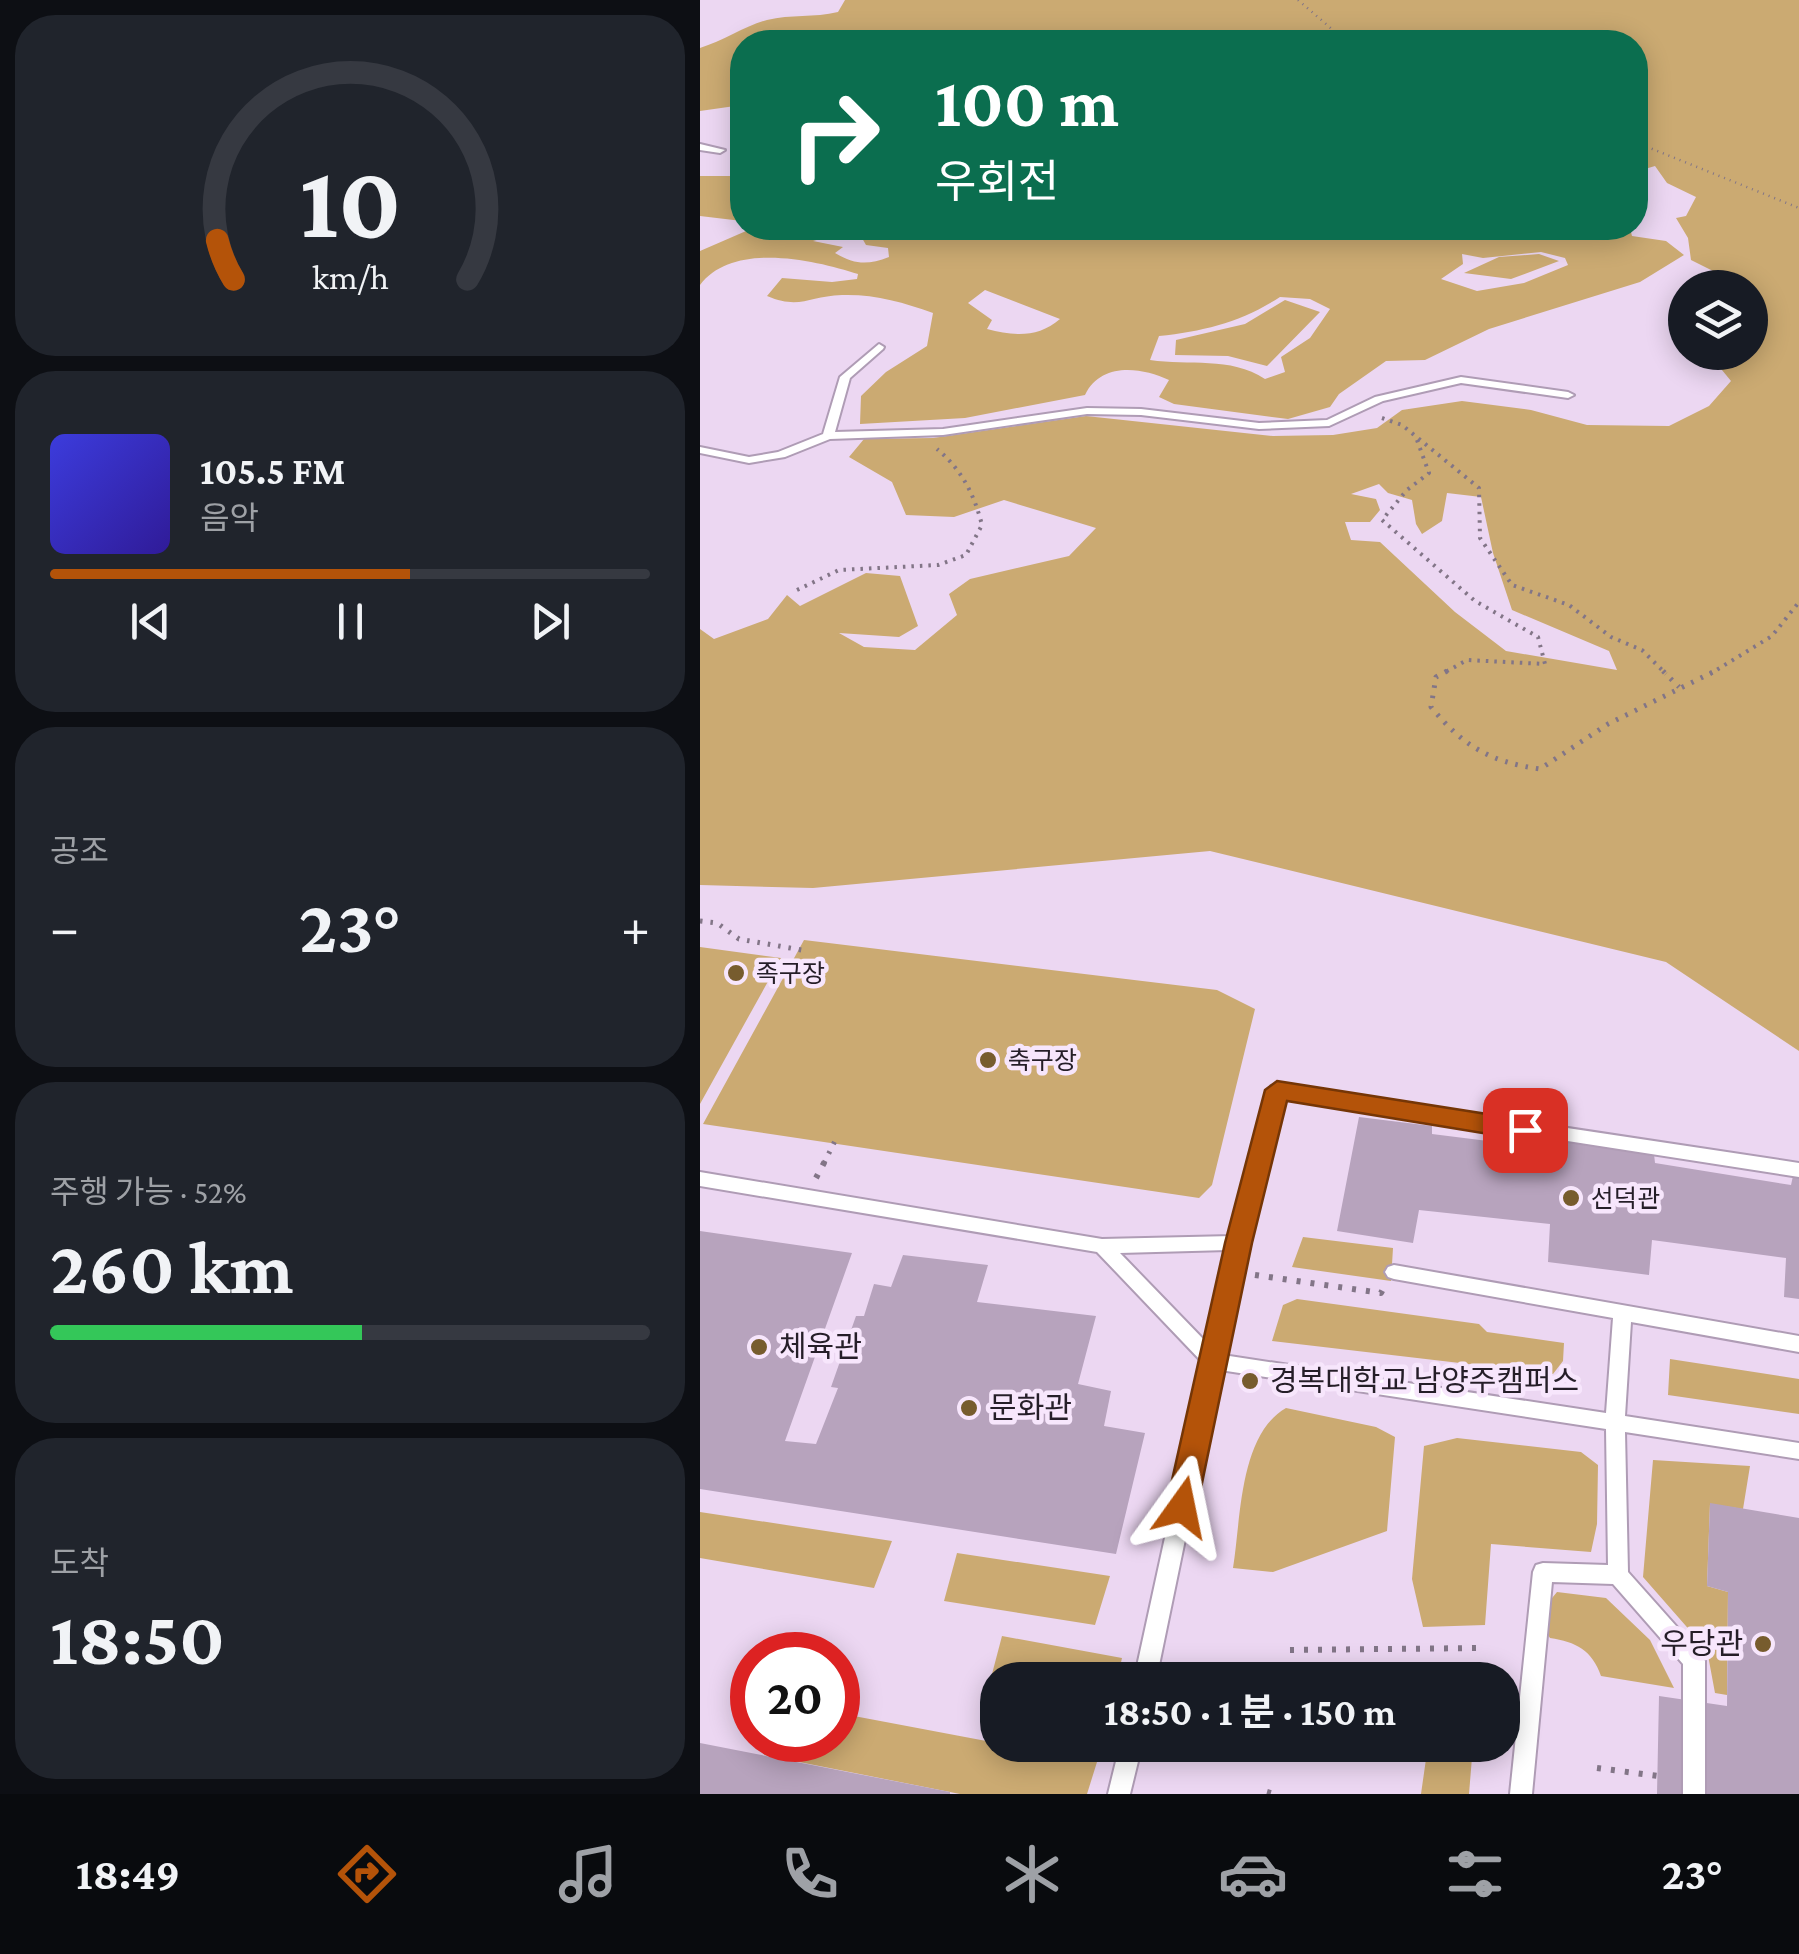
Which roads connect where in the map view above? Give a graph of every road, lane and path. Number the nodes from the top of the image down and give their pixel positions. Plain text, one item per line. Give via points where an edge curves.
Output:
1 (1298, 0) edge
2 (1333, 30) edge
3 (700, 147) edge
4 (1648, 147) edge
5 (720, 150) dead end
6 (1799, 208) edge
7 (879, 347) dead end
8 (1568, 395) dead end
9 (1339, 417) junction
10 (920, 434) junction
11 (828, 436) junction
12 (1417, 440) junction
13 (700, 450) edge
14 (797, 590) dead end
15 (1799, 602) edge
16 (1679, 687) junction
17 (700, 921) edge
18 (807, 950) dead end
19 (838, 1135) dead end
20 (1799, 1170) edge
21 (700, 1179) edge
22 (808, 1194) junction
23 (1238, 1243) junction
24 (1102, 1246) junction
25 (1232, 1271) junction
26 (1394, 1272) joint
27 (1623, 1312) junction
28 (1799, 1344) edge
29 (1213, 1361) junction
30 (1615, 1423) junction
31 (1799, 1451) edge
32 (1618, 1575) junction
33 (1481, 1648) dead end
34 (1290, 1650) dead end
35 (1148, 1662) edge
36 (1127, 1762) edge
37 (1597, 1768) dead end
38 (1658, 1776) dead end
39 (1119, 1794) edge
40 (1521, 1794) edge
41 (1694, 1794) edge

1 - 2 path
3 - 5 lane
4 - 6 path
7 - 11 lane via 845,377
8 - 9 lane via 1461,380 1379,399
9 - 10 lane via 1259,426 1088,411
9 - 12 path via 1379,417 1402,425
10 - 11 lane
10 - 14 path via 958,466 974,490 982,525 966,555 938,565 839,570
11 - 13 lane via 749,460
12 - 16 path via 1480,488 1480,538 1512,585 1569,604 1611,637 1642,650
12 - 16 path via 1429,473 1382,520 1475,601 1538,638 1544,664 1467,660 1436,677 1431,708 1456,738 1492,762 1540,769
15 - 16 path via 1772,636
17 - 18 path via 717,923 740,939
19 - 22 path
20 - 23 lane via 1277,1090
21 - 22 lane
22 - 24 lane
23 - 24 lane
23 - 25 lane
24 - 29 lane
25 - 26 path via 1380,1293
25 - 29 lane
26 - 27 lane
27 - 28 lane
27 - 30 lane
29 - 30 lane
29 - 35 lane
30 - 31 lane
30 - 32 lane
32 - 40 lane via 1543,1572
32 - 41 lane via 1694,1661
33 - 34 path
36 - 39 lane
37 - 38 path

